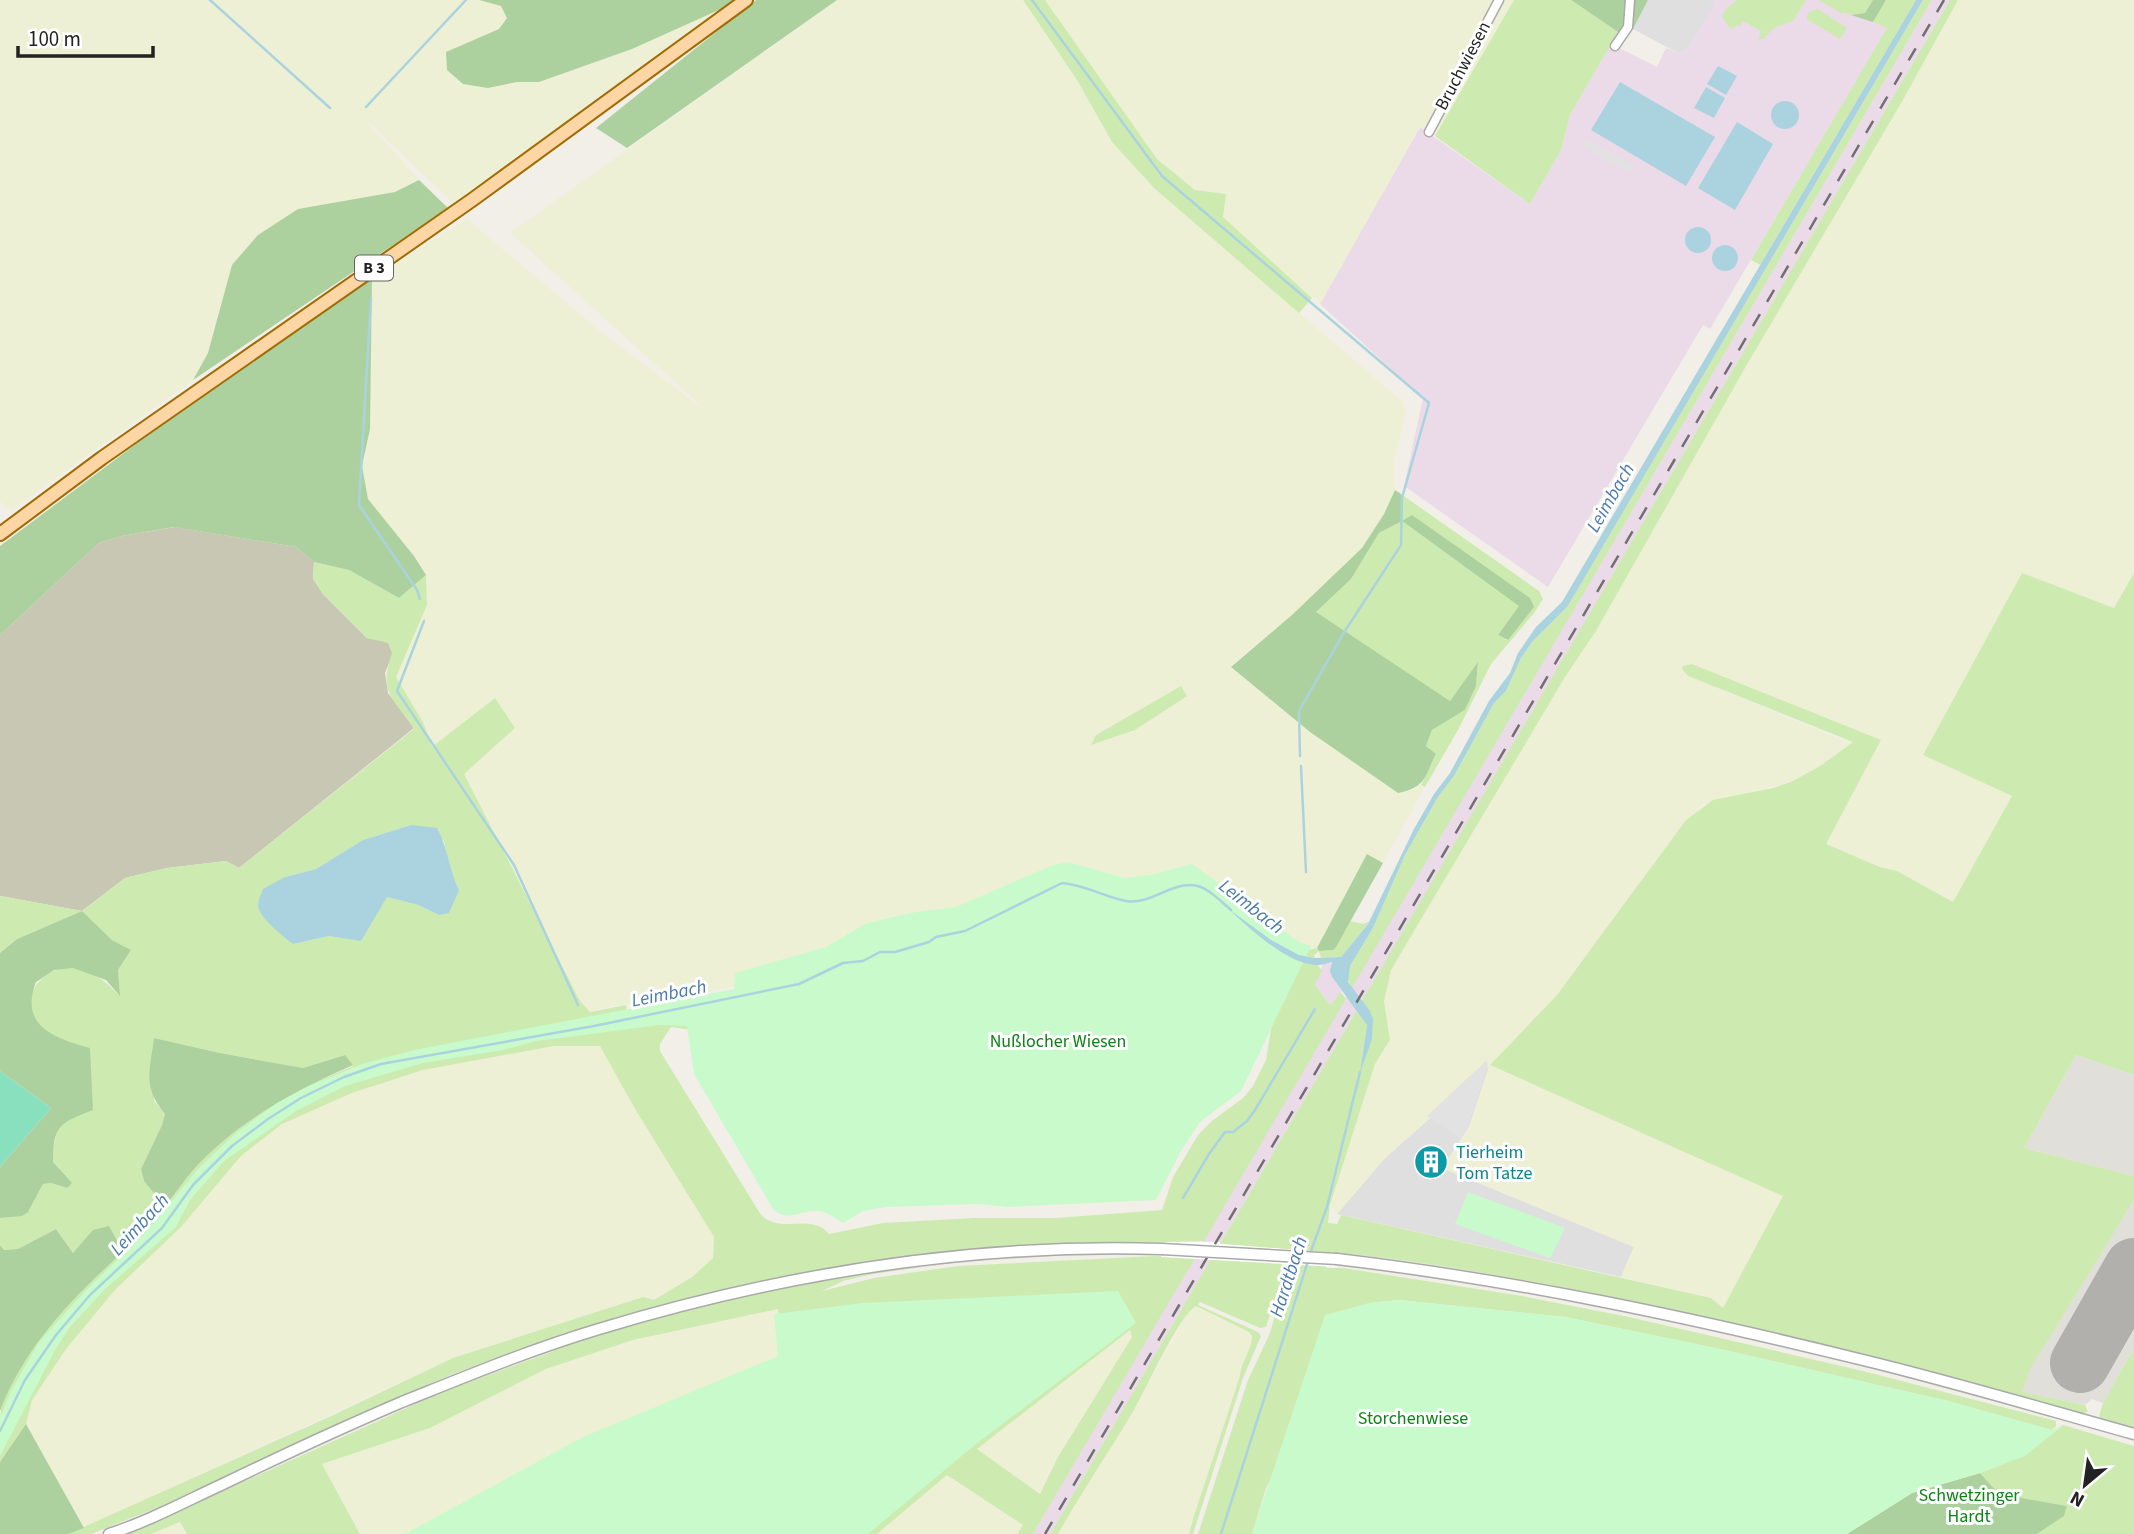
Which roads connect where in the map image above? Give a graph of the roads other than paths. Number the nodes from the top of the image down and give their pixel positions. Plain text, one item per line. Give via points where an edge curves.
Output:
1 (746, 0) edge
2 (1499, 0) edge
3 (1630, 0) edge
4 (1615, 46) dead end
5 (1429, 132) dead end
6 (0, 534) edge
7 (2134, 1434) edge
8 (109, 1534) edge

1 - 6 main road, B 3
2 - 5 street, Bruchwiesen
3 - 4 street via 1628,27
7 - 8 street, bridge via 1865,1360 1524,1286 1337,1259 1162,1249 1040,1251 928,1259 788,1282 586,1333 383,1410

